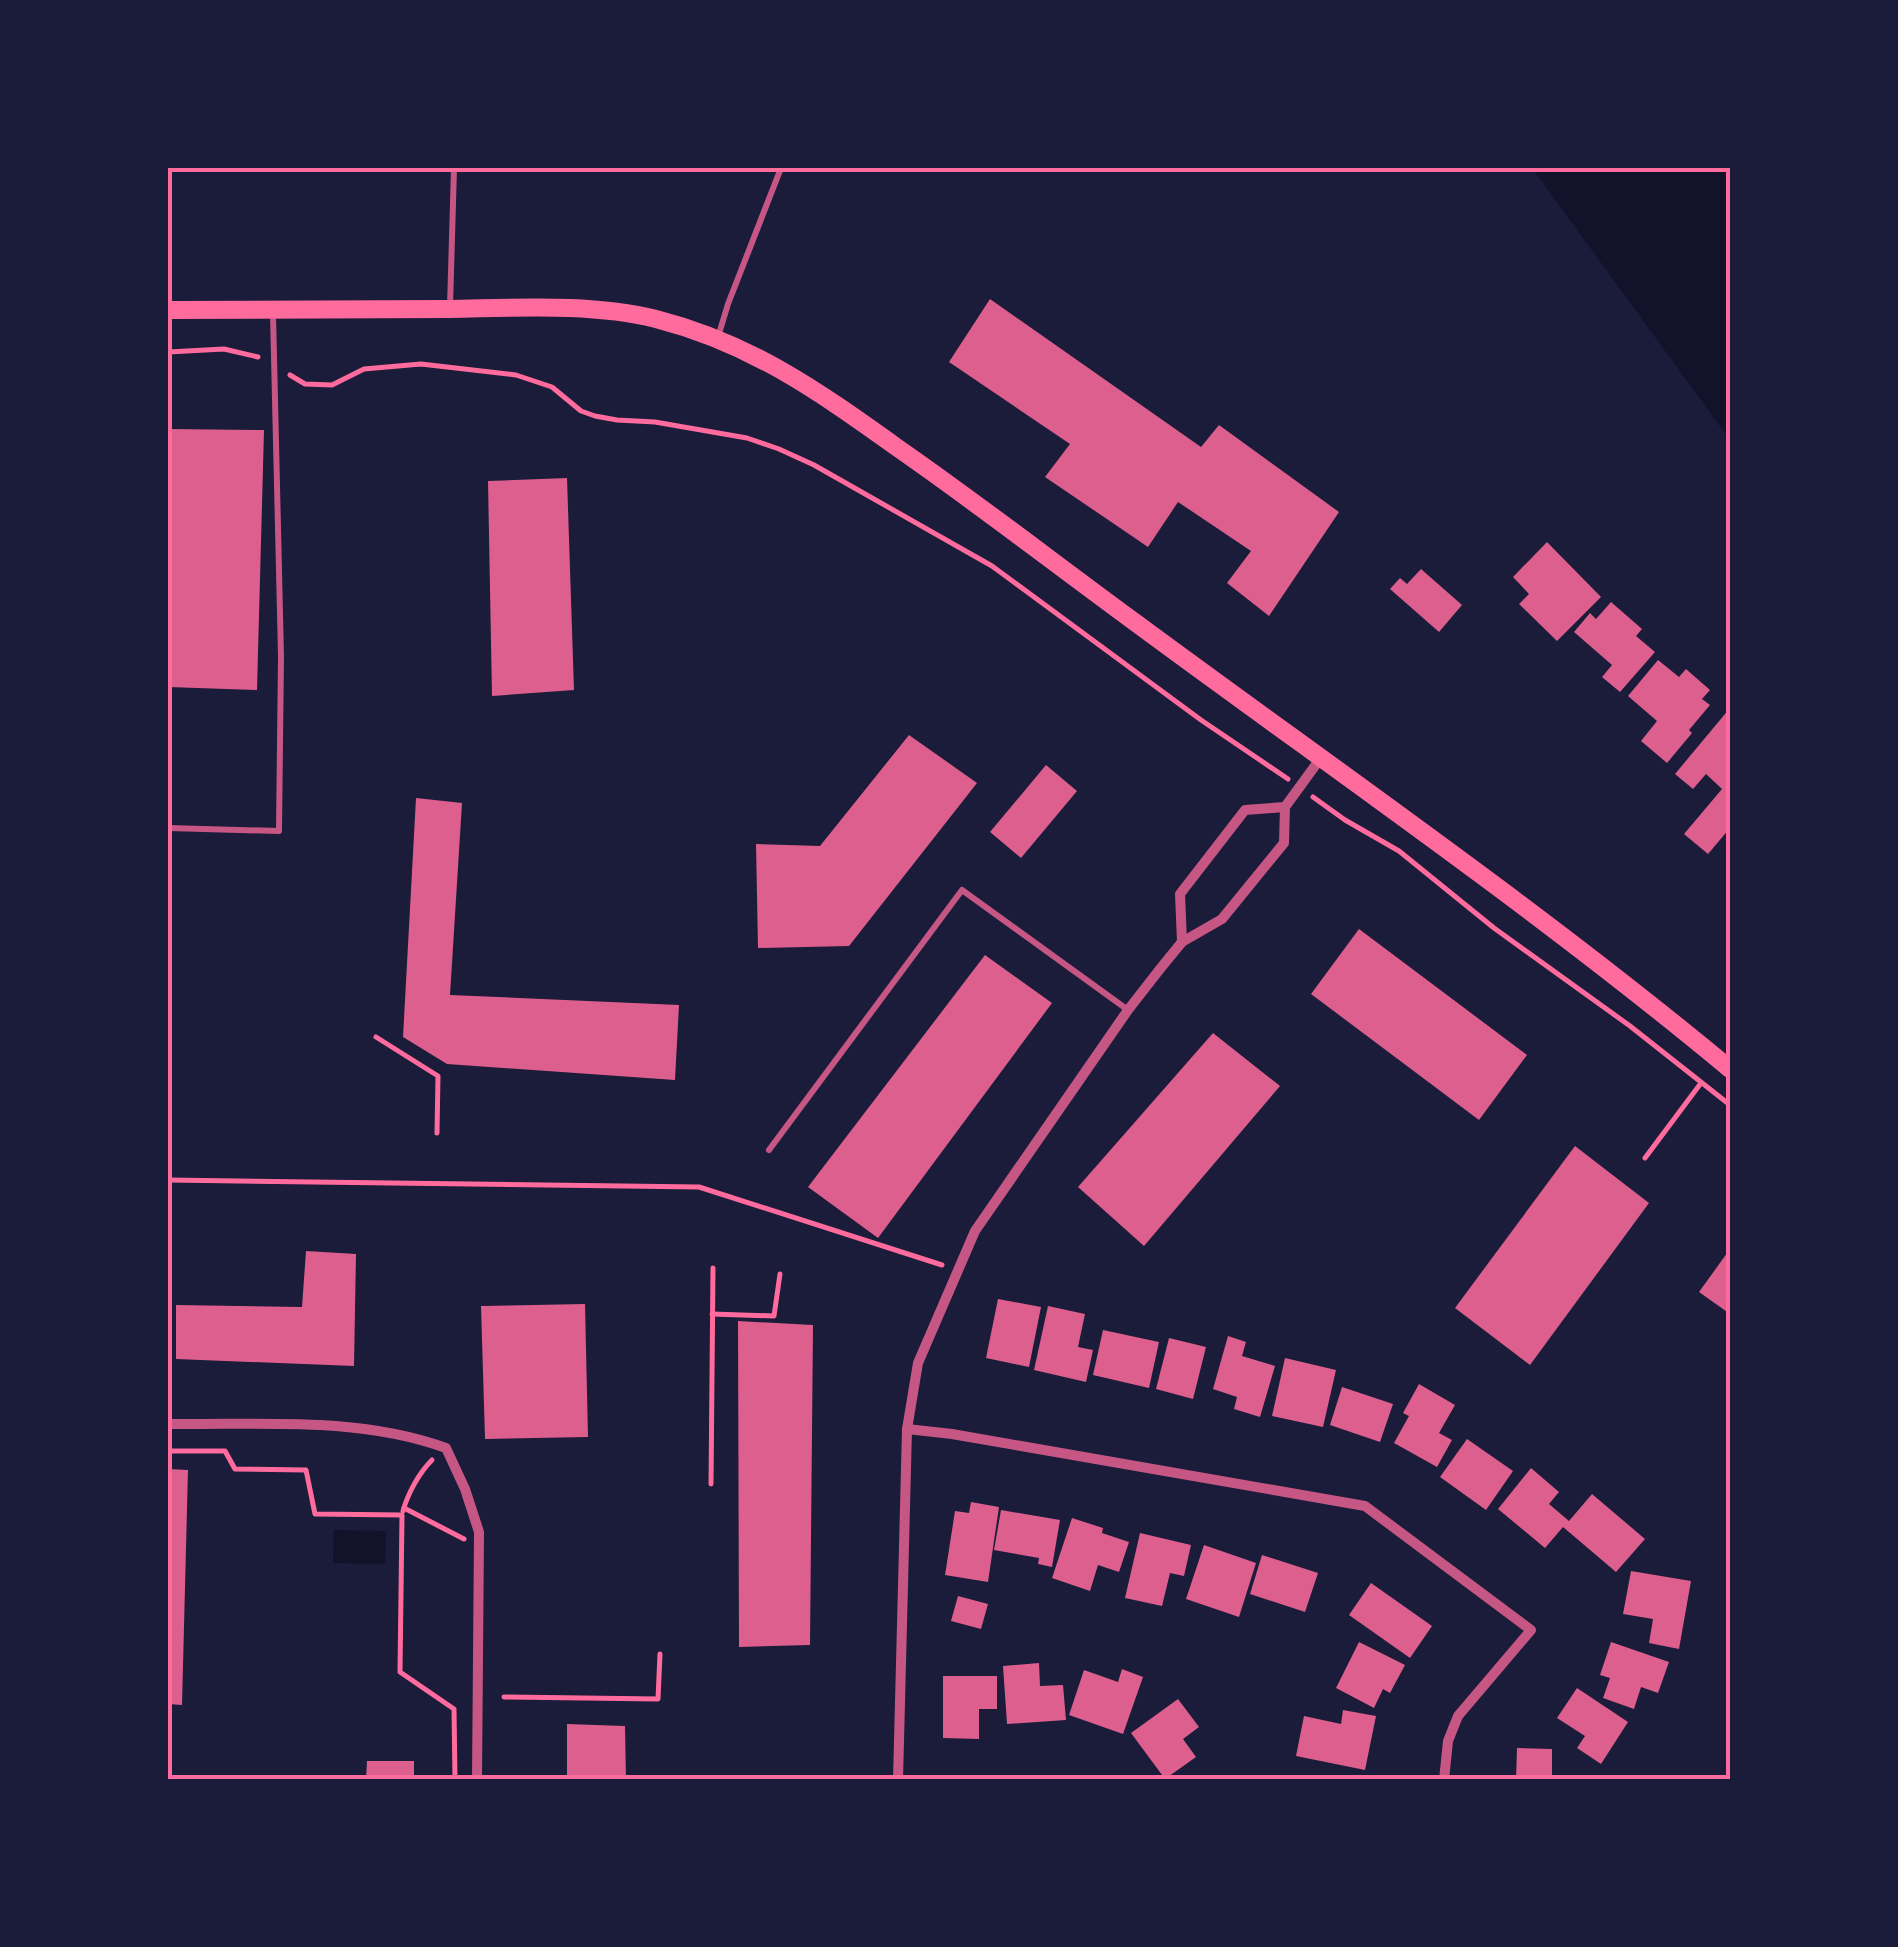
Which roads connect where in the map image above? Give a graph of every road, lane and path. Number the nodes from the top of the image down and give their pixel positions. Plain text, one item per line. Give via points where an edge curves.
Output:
1 (454, 168) edge
2 (781, 168) edge
3 (450, 309) junction
4 (168, 310) edge
5 (273, 310) junction
6 (718, 338) junction
7 (168, 352) edge
8 (275, 366) junction
9 (1320, 759) junction
10 (1300, 787) junction
11 (1285, 807) junction
12 (168, 828) edge
13 (1182, 942) junction
14 (1128, 1010) junction
15 (376, 1036) dead end
16 (1730, 1070) edge
17 (1701, 1082) junction
18 (1730, 1105) edge
19 (437, 1133) dead end
20 (769, 1150) dead end
21 (1645, 1158) dead end
22 (168, 1180) edge
23 (713, 1268) dead end
24 (956, 1270) junction
25 (780, 1274) dead end
26 (712, 1314) junction
27 (168, 1424) edge
28 (907, 1429) junction
29 (446, 1448) junction
30 (168, 1451) edge
31 (711, 1484) dead end
32 (403, 1512) junction
33 (478, 1544) junction
34 (660, 1654) dead end
35 (504, 1697) dead end
36 (456, 1780) edge
37 (477, 1780) edge
38 (898, 1780) edge
39 (1444, 1780) edge

1 - 3 lane
2 - 6 lane
3 - 5 main road
3 - 6 main road via 613,311
4 - 5 main road
5 - 8 lane
6 - 9 main road via 812,387
7 - 8 path via 224,349
8 - 10 path via 319,386 364,369 421,364 516,374 595,416 747,438 779,449 992,566
8 - 12 lane via 279,831
9 - 10 street
9 - 16 main road via 1650,1003
10 - 11 street
10 - 17 path via 1399,851
11 - 13 street via 1284,843 1222,919
11 - 13 street via 1245,810 1180,894
13 - 14 street
14 - 20 lane via 962,890
14 - 24 street via 975,1231
15 - 19 path via 438,1076
17 - 18 path
17 - 21 path
22 - 24 path via 699,1187
23 - 26 path
24 - 28 street via 918,1362
25 - 26 path via 774,1316
26 - 31 path
27 - 29 street via 346,1426
28 - 38 street
28 - 39 street via 1365,1506 1531,1630 1458,1716
29 - 32 path via 425,1467
29 - 33 street via 465,1489
30 - 32 path via 225,1451 235,1470 306,1470 315,1514
32 - 33 path
32 - 36 path via 400,1672 454,1708
33 - 37 street
34 - 35 path via 658,1698

